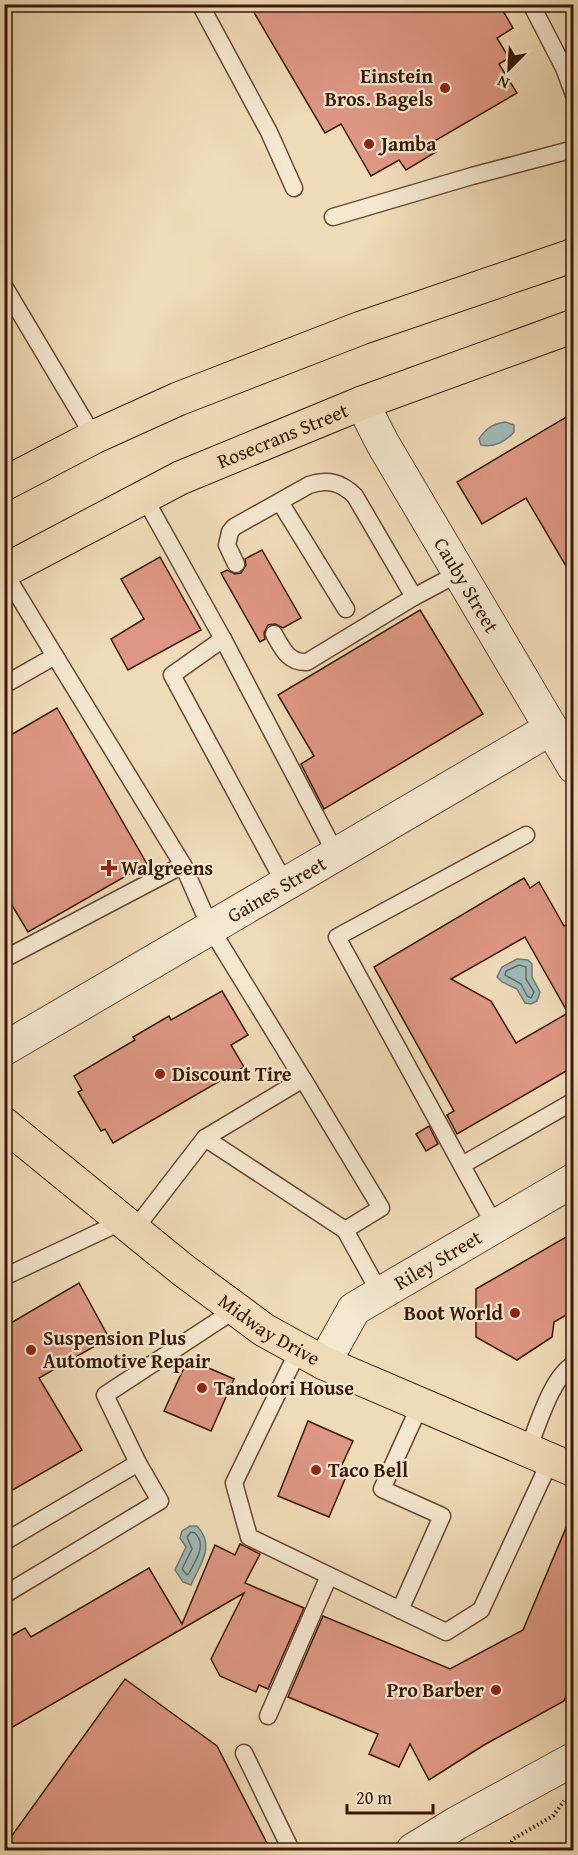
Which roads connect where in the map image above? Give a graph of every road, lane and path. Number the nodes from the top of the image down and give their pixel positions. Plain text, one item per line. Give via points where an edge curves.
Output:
1 (200, 4) edge
2 (531, 4) edge
3 (573, 95) edge
4 (573, 148) edge
5 (294, 188) dead end
6 (333, 217) dead end
7 (573, 255) edge
8 (4, 286) edge
9 (573, 326) edge
10 (362, 403) junction
11 (94, 437) junction
12 (4, 484) edge
13 (144, 497) junction
14 (280, 502) junction
15 (236, 564) dead end
16 (4, 572) edge
17 (459, 573) junction
18 (414, 597) junction
19 (346, 609) dead end
20 (274, 634) dead end
21 (223, 639) junction
22 (55, 656) junction
23 (4, 685) edge
24 (550, 729) junction
25 (573, 766) edge
26 (526, 835) dead end
27 (336, 854) junction
28 (183, 865) junction
29 (285, 884) junction
30 (211, 929) junction
31 (4, 959) edge
32 (4, 1049) edge
33 (303, 1079) junction
34 (573, 1101) edge
35 (8, 1132) edge
36 (205, 1138) junction
37 (462, 1165) junction
38 (573, 1180) edge
39 (129, 1225) junction
40 (495, 1226) junction
41 (345, 1230) junction
42 (4, 1277) edge
43 (380, 1293) junction
44 (236, 1309) junction
45 (312, 1356) junction
46 (571, 1368) edge
47 (421, 1403) junction
48 (551, 1459) edge
49 (138, 1463) junction
50 (4, 1542) edge
51 (329, 1576) junction
52 (4, 1595) edge
53 (400, 1610) junction
54 (268, 1716) dead end
55 (244, 1754) dead end
56 (573, 1759) edge
57 (566, 1799) dead end
58 (4, 1850) edge
59 (16, 1851) edge
60 (291, 1851) edge
61 (413, 1851) edge
62 (507, 1851) edge

1 - 5 lane via 269,132
2 - 3 lane via 564,68
4 - 6 lane
7 - 11 main road via 267,363
8 - 11 lane
9 - 10 main road, Rosecrans Street
10 - 13 main road, Rosecrans Street via 180,478
10 - 17 street, Cauby Street
11 - 12 main road
13 - 16 main road, Rosecrans Street
13 - 21 lane
14 - 15 lane via 230,532 227,545
14 - 18 lane via 321,481 346,487
14 - 19 lane
16 - 22 lane
17 - 18 lane
17 - 24 street, Cauby Street
18 - 20 lane via 307,662 288,656
21 - 27 lane
21 - 29 lane via 172,675
22 - 23 lane
22 - 28 lane
24 - 25 street, Cauby Street
24 - 27 street, Gaines Street
26 - 37 lane via 337,938
27 - 29 street, Gaines Street
28 - 30 lane
28 - 31 lane
29 - 30 street, Gaines Street
30 - 32 street, Gaines Street
30 - 33 lane
33 - 36 lane
33 - 41 lane via 381,1208
34 - 37 lane
35 - 39 main road, Midway Drive
36 - 39 lane
36 - 41 lane
37 - 40 lane
38 - 40 street, Riley Street
39 - 42 lane
39 - 44 main road, Midway Drive
40 - 43 street, Riley Street
41 - 43 lane
43 - 45 street, Riley Street via 354,1309
44 - 45 main road, Midway Drive via 264,1330
44 - 49 lane via 105,1395
45 - 47 main road, Midway Drive
45 - 51 lane via 234,1483 249,1537
46 - 48 lane via 549,1398
47 - 48 main road, Midway Drive
47 - 53 lane via 382,1489 442,1516
48 - 53 lane via 482,1610 446,1632
49 - 50 lane
49 - 52 lane via 160,1501
51 - 53 lane
51 - 54 lane
55 - 60 lane
56 - 61 street
57 - 62 path via 553,1816 513,1839
58 - 59 path via 10,1846

